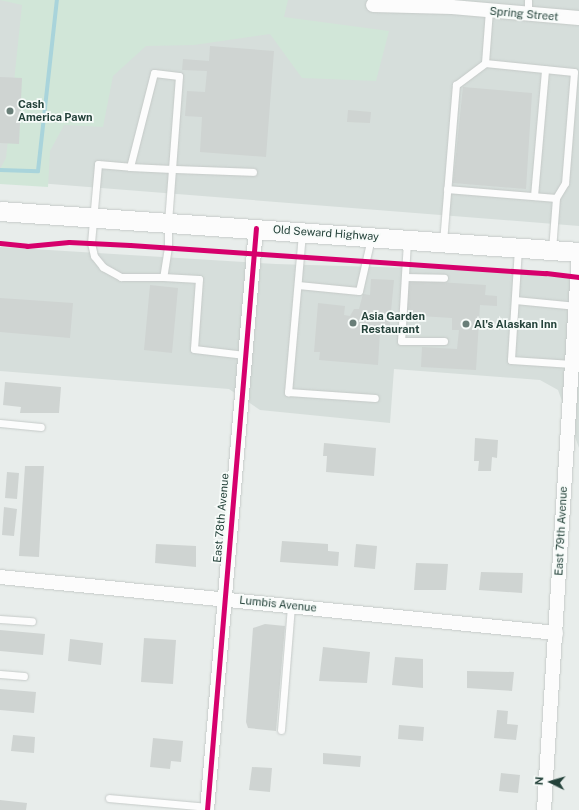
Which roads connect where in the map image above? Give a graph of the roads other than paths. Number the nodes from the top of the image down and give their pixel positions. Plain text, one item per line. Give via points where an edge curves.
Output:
1 (452, 4) edge
2 (373, 5) dead end
3 (528, 7) edge
4 (489, 10) junction
5 (579, 18) edge
6 (485, 63) junction
7 (545, 69) junction
8 (130, 167) junction
9 (172, 169) junction
10 (253, 172) dead end
11 (447, 188) junction
12 (534, 196) junction
13 (556, 198) junction
14 (0, 211) edge
15 (94, 217) junction
16 (168, 222) junction
17 (256, 228) junction
18 (302, 231) junction
19 (371, 236) junction
20 (408, 239) junction
21 (443, 242) junction
22 (518, 248) junction
23 (552, 250) junction
24 (579, 252) edge
25 (163, 277) junction
26 (405, 277) junction
27 (444, 278) dead end
28 (298, 285) junction
29 (515, 300) junction
30 (577, 306) edge
31 (444, 341) dead end
32 (245, 355) junction
33 (572, 364) junction
34 (574, 389) edge
35 (375, 398) dead end
36 (0, 422) edge
37 (41, 427) dead end
38 (0, 577) edge
39 (224, 598) junction
40 (290, 605) junction
41 (0, 619) edge
42 (32, 621) dead end
43 (556, 633) junction
44 (0, 674) edge
45 (24, 676) dead end
46 (282, 730) dead end
47 (109, 798) dead end
48 (208, 808) edge
49 (544, 810) edge

1 - 2 street, Spring Street
1 - 4 street, Spring Street
3 - 4 street, Spring Street
3 - 5 street, Spring Street
4 - 6 lane
6 - 7 lane
6 - 11 lane via 456,85
7 - 12 lane
7 - 13 lane via 574,72 565,182
8 - 9 lane
8 - 9 lane via 154,73 179,76
8 - 15 lane via 98,164
9 - 10 lane
9 - 16 lane
11 - 12 lane
11 - 21 lane
12 - 13 lane
13 - 23 lane
14 - 15 main road, Old Seward Highway
15 - 16 main road, Old Seward Highway
15 - 25 lane via 91,243 94,256 103,267 121,277
16 - 17 main road, Old Seward Highway
16 - 25 lane
17 - 18 main road, Old Seward Highway
17 - 32 street, East 78th Avenue
18 - 19 main road, Old Seward Highway
18 - 28 lane
19 - 20 main road, Old Seward Highway
19 - 28 lane via 359,290
20 - 21 main road, Old Seward Highway
20 - 26 lane
21 - 22 main road, Old Seward Highway
22 - 23 main road, Old Seward Highway
22 - 29 lane
23 - 24 main road, Old Seward Highway
24 - 30 street, East 79th Avenue
25 - 32 lane via 199,279 194,349
26 - 27 lane
26 - 31 lane via 401,341
28 - 35 lane via 288,392
29 - 30 lane
29 - 33 lane via 511,360
30 - 33 street, East 79th Avenue
32 - 39 street, East 78th Avenue
33 - 34 street, East 79th Avenue
34 - 43 street, East 79th Avenue
36 - 37 lane
38 - 39 street, Lumbis Avenue
39 - 40 street, Lumbis Avenue
39 - 48 street, East 78th Avenue
40 - 43 street, Lumbis Avenue
40 - 46 lane
41 - 42 lane
43 - 49 street, East 79th Avenue
44 - 45 lane
47 - 48 lane

